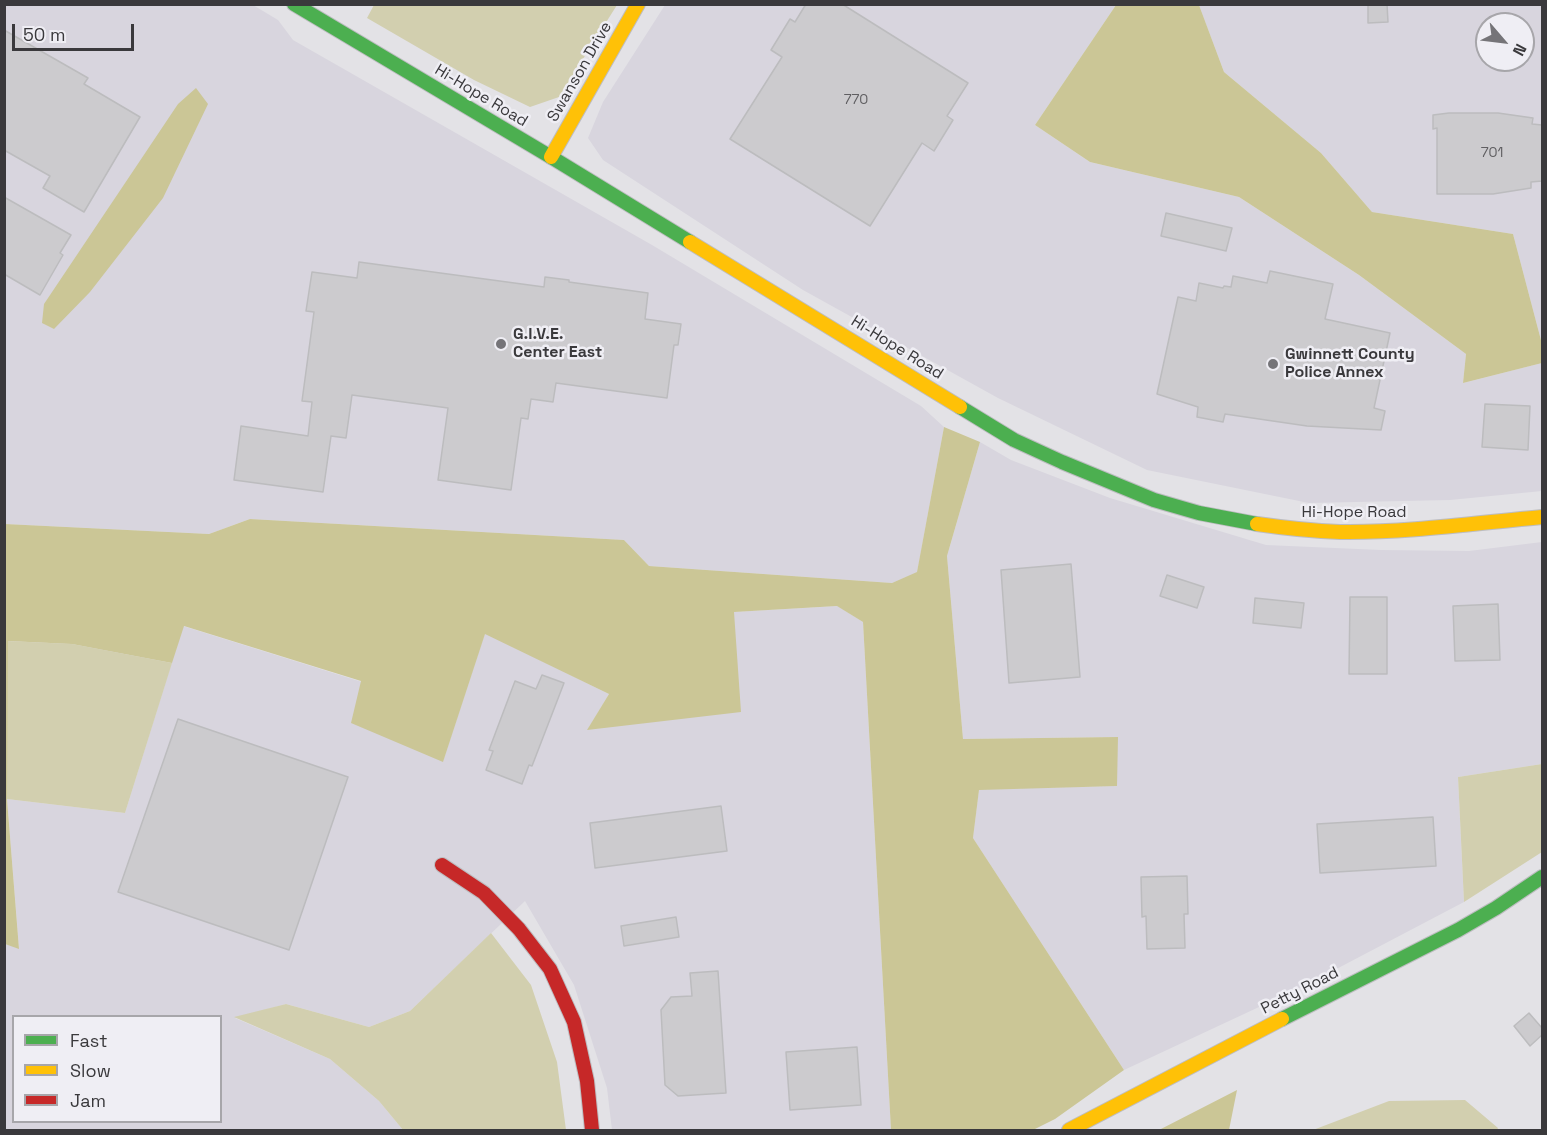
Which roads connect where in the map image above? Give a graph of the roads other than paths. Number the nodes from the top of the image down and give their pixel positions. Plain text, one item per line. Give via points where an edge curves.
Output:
1 (294, 4) edge
2 (638, 4) edge
3 (551, 157) junction
4 (1542, 517) edge
5 (442, 866) dead end
6 (1542, 877) edge
7 (592, 1131) edge
8 (1069, 1131) edge

1 - 3 street, Hi-Hope Road
2 - 3 street, Swanson Drive
3 - 4 street, Hi-Hope Road via 1014,440 1154,500 1244,522 1341,532
5 - 7 street via 484,893 550,969 574,1022 587,1081
6 - 8 street, Petty Road via 1458,930

